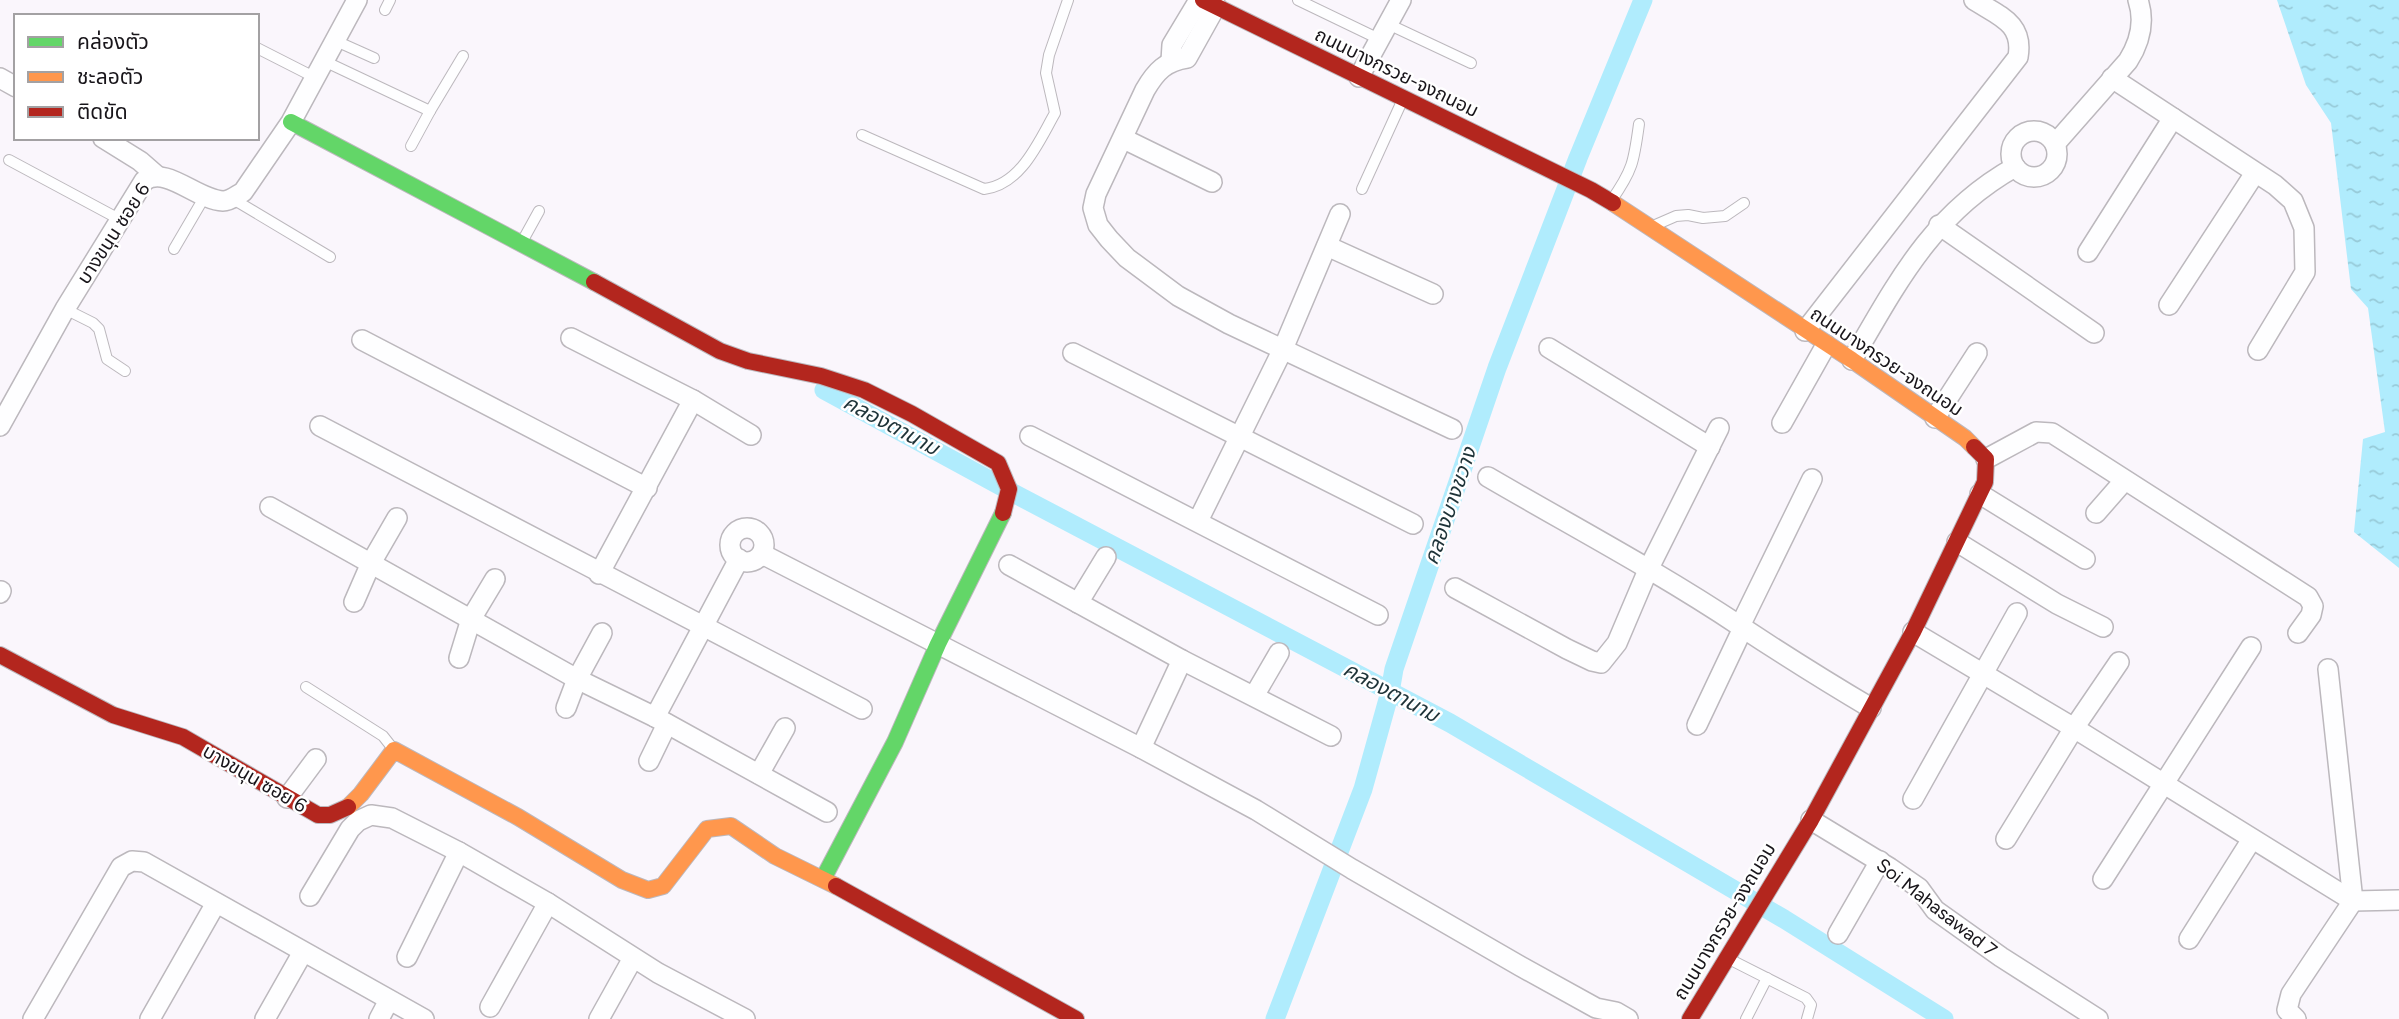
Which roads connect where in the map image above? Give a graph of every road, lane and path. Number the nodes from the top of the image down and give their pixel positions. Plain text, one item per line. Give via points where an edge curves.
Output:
1 (357, 0) edge
2 (390, 0) edge
3 (1068, 0) edge
4 (1298, 0) edge
5 (1401, 0) edge
6 (1974, 0) edge
7 (2138, 0) edge
8 (1206, 2) edge
9 (384, 10) dead end
10 (1384, 31) junction
11 (336, 41) junction
12 (259, 49) edge
13 (463, 56) dead end
14 (374, 58) dead end
15 (1471, 63) dead end
16 (320, 70) junction
17 (1359, 77) junction
18 (2112, 78) junction
19 (1403, 98) junction
20 (430, 111) junction
21 (2173, 118) junction
22 (291, 122) junction
23 (1639, 124) dead end
24 (862, 135) dead end
25 (1124, 139) junction
26 (106, 140) edge
27 (2055, 144) junction
28 (411, 146) dead end
29 (9, 160) dead end
30 (2015, 167) junction
31 (2255, 173) junction
32 (156, 175) junction
33 (1212, 182) dead end
34 (1362, 188) dead end
35 (205, 196) junction
36 (1604, 197) junction
37 (233, 198) junction
38 (1744, 203) dead end
39 (539, 211) dead end
40 (1340, 214) dead end
41 (119, 219) junction
42 (1939, 225) junction
43 (1650, 227) junction
44 (521, 243) junction
45 (1327, 246) junction
46 (174, 249) dead end
47 (2088, 252) dead end
48 (330, 257) dead end
49 (1433, 294) dead end
50 (2169, 305) dead end
51 (65, 309) junction
52 (1805, 331) junction
53 (2094, 333) dead end
54 (571, 338) dead end
55 (362, 340) dead end
56 (1826, 345) junction
57 (1283, 348) junction
58 (1549, 348) dead end
59 (2258, 350) dead end
60 (1073, 353) dead end
61 (1977, 353) dead end
62 (1852, 359) junction
63 (125, 371) dead end
64 (693, 400) junction
65 (1935, 418) junction
66 (1782, 423) dead end
67 (0, 426) edge
68 (320, 426) dead end
69 (1719, 428) dead end
70 (1452, 429) dead end
71 (751, 435) dead end
72 (1030, 436) dead end
73 (1238, 438) junction
74 (1710, 447) junction
75 (1986, 459) junction
76 (1488, 477) dead end
77 (1812, 479) dead end
78 (2124, 481) junction
79 (647, 488) junction
80 (1980, 494) junction
81 (270, 508) dead end
82 (2095, 513) dead end
83 (397, 518) dead end
84 (1198, 521) junction
85 (1413, 524) dead end
86 (1956, 542) junction
87 (762, 554) junction
88 (1106, 557) dead end
89 (739, 559) junction
90 (2085, 559) dead end
91 (371, 563) junction
92 (1009, 565) dead end
93 (1648, 570) junction
94 (599, 574) junction
95 (495, 579) dead end
96 (1455, 588) dead end
97 (354, 602) dead end
98 (1078, 603) junction
99 (2017, 613) dead end
100 (1378, 615) dead end
101 (471, 619) junction
102 (702, 625) junction
103 (1742, 627) junction
104 (2103, 627) dead end
105 (1913, 632) junction
106 (602, 633) dead end
107 (2298, 633) dead end
108 (938, 644) junction
109 (2251, 647) dead end
110 (1279, 653) dead end
111 (0, 655) edge
112 (458, 658) dead end
113 (1182, 660) junction
114 (2119, 662) dead end
115 (2328, 669) dead end
116 (1983, 674) junction
117 (578, 679) junction
118 (306, 687) dead end
119 (1254, 696) junction
120 (566, 708) dead end
121 (1871, 708) junction
122 (862, 709) dead end
123 (661, 721) junction
124 (1697, 725) dead end
125 (785, 728) dead end
126 (2074, 728) junction
127 (1331, 736) dead end
128 (1141, 748) junction
129 (394, 750) junction
130 (316, 759) dead end
131 (649, 761) dead end
132 (759, 775) junction
133 (2164, 784) junction
134 (287, 798) junction
135 (1913, 799) dead end
136 (827, 812) dead end
137 (1811, 820) junction
138 (2006, 839) dead end
139 (2252, 839) junction
140 (459, 852) junction
141 (1880, 861) junction
142 (823, 879) junction
143 (2103, 879) dead end
144 (310, 896) dead end
145 (2399, 900) edge
146 (2353, 901) junction
147 (216, 903) junction
148 (548, 903) junction
149 (1838, 934) dead end
150 (2189, 939) dead end
151 (303, 952) junction
152 (407, 957) dead end
153 (1725, 957) junction
154 (633, 958) junction
155 (1767, 978) junction
156 (389, 1000) junction
157 (489, 1007) dead end
158 (721, 1013) edge
159 (1599, 1013) edge
160 (33, 1019) edge
161 (150, 1019) edge
162 (265, 1019) edge
163 (379, 1019) edge
164 (424, 1019) edge
165 (599, 1019) edge
166 (745, 1019) edge
167 (1076, 1019) edge
168 (1628, 1019) edge
169 (1690, 1019) edge
170 (1746, 1019) edge
171 (1807, 1019) edge
172 (2098, 1019) edge
173 (2296, 1019) edge

1 - 11 street
2 - 9 lane
3 - 24 lane via 1045,73 1055,113 1030,157 997,188 984,189
4 - 10 lane
5 - 10 street
6 - 52 street via 2017,32 2021,42 2018,57
7 - 18 street via 2143,15 2137,47
8 - 17 street, ถนนบางกรวย-จงถนอม
8 - 25 street via 1187,58 1171,61 1152,79
10 - 15 lane
10 - 17 street
11 - 14 lane
11 - 16 street
12 - 16 lane
13 - 20 lane
16 - 20 lane
16 - 22 street
17 - 19 street, ถนนบางกรวย-จงถนอม
18 - 21 street
18 - 27 street
19 - 34 lane
19 - 36 street, ถนนบางกรวย-จงถนอม
20 - 28 lane
21 - 31 street
21 - 47 street
22 - 37 street via 243,191
22 - 44 street
23 - 36 lane via 1633,164 1625,180
25 - 33 street
25 - 57 street via 1096,194 1093,208 1098,225 1127,258 1178,296
26 - 32 street
27 - 30 street via 2054,165 2043,175 2027,176
27 - 30 street via 2037,131 2022,133 2012,145
29 - 41 lane
30 - 42 street via 1987,182
31 - 50 street
31 - 59 street via 2292,201 2304,228 2306,250 2305,272
32 - 35 street, บางขนุน ซอย 6
32 - 41 street, บางขนุน ซอย 6 via 144,181
35 - 37 street, บางขนุน ซอย 6 via 223,201
35 - 46 lane
36 - 43 street, ถนนบางกรวย-จงถนอม
37 - 48 lane
38 - 43 lane via 1725,216 1676,216
39 - 44 lane
40 - 45 street
41 - 51 street, บางขนุน ซอย 6
42 - 53 street
42 - 62 street via 1916,253
43 - 52 street, ถนนบางกรวย-จงถนอม
44 - 108 street via 720,351 864,390 998,463 1007,478 1006,506
45 - 49 street
45 - 57 street
51 - 63 lane via 99,328 107,359
51 - 67 street, บางขนุน ซอย 6
52 - 56 street, ถนนบางกรวย-จงถนอม
54 - 64 street
55 - 79 street
56 - 62 street, ถนนบางกรวย-จงถนอม
56 - 66 street
57 - 70 street
57 - 73 street
58 - 74 street
60 - 73 street
61 - 65 street
62 - 65 street, ถนนบางกรวย-จงถนอม
64 - 71 street
64 - 79 street
65 - 75 street, ถนนบางกรวย-จงถนอม
68 - 94 street
69 - 74 street
72 - 84 street
73 - 84 street
73 - 85 street
74 - 93 street
75 - 78 street via 2036,432 2052,433
75 - 80 street, ถนนบางกรวย-จงถนอม
76 - 93 street
77 - 103 street
78 - 82 street
78 - 107 street via 2308,597 2311,615
79 - 94 street
80 - 86 street, ถนนบางกรวย-จงถนอม
80 - 90 street
81 - 91 street
83 - 91 street
84 - 100 street
86 - 104 street
86 - 105 street, ถนนบางกรวย-จงถนอม
87 - 89 street via 751,561
87 - 89 street via 761,534 743,528 730,542
87 - 108 street
88 - 98 street
89 - 102 street
91 - 97 street
91 - 101 street
92 - 98 street
93 - 96 street via 1617,643 1601,663
93 - 103 street
94 - 102 street
95 - 101 street
98 - 113 street
99 - 116 street
101 - 112 street
101 - 117 street
102 - 122 street
102 - 123 street
103 - 121 street
103 - 124 street
105 - 116 street
105 - 121 street, ถนนบางกรวย-จงถนอม
106 - 117 street
108 - 128 street
108 - 142 street via 895,742
109 - 133 street
110 - 119 street
111 - 134 street, บางขนุน ซอย 6 via 113,715 183,737
113 - 119 street
113 - 128 street
114 - 126 street
115 - 146 street
116 - 126 street
116 - 135 street
117 - 120 street
117 - 123 street
118 - 129 lane via 383,736
119 - 127 street
121 - 137 street, ถนนบางกรวย-จงถนอม
123 - 131 street
123 - 132 street
125 - 132 street
126 - 133 street
126 - 138 street
128 - 159 street via 1256,810
129 - 134 street, บางขนุน ซอย 6 via 347,809 337,815 318,815
129 - 142 street via 622,880 648,890 663,886 707,829 722,826 731,826 775,856
130 - 134 street
132 - 136 street
133 - 139 street
133 - 143 street
137 - 141 street, Soi Mahasawad 7
137 - 153 street, ถนนบางกรวย-จงถนอม
139 - 146 street
139 - 150 street
140 - 144 street via 393,818 371,815 350,830
140 - 148 street
140 - 152 street
141 - 149 street
141 - 172 street, Soi Mahasawad 7 via 1919,888 1935,910
142 - 167 street
145 - 146 street
146 - 173 street via 2291,994 2287,1010
147 - 151 street
147 - 160 street via 144,862 132,861 121,867
147 - 161 street
148 - 154 street
148 - 157 street
151 - 156 street
151 - 162 street
153 - 155 lane
153 - 169 street, ถนนบางกรวย-จงถนอม
154 - 158 street
154 - 165 street
155 - 170 lane
155 - 171 lane via 1806,998 1811,1005
156 - 163 street
156 - 164 street
158 - 166 street
159 - 168 street via 1616,1012

